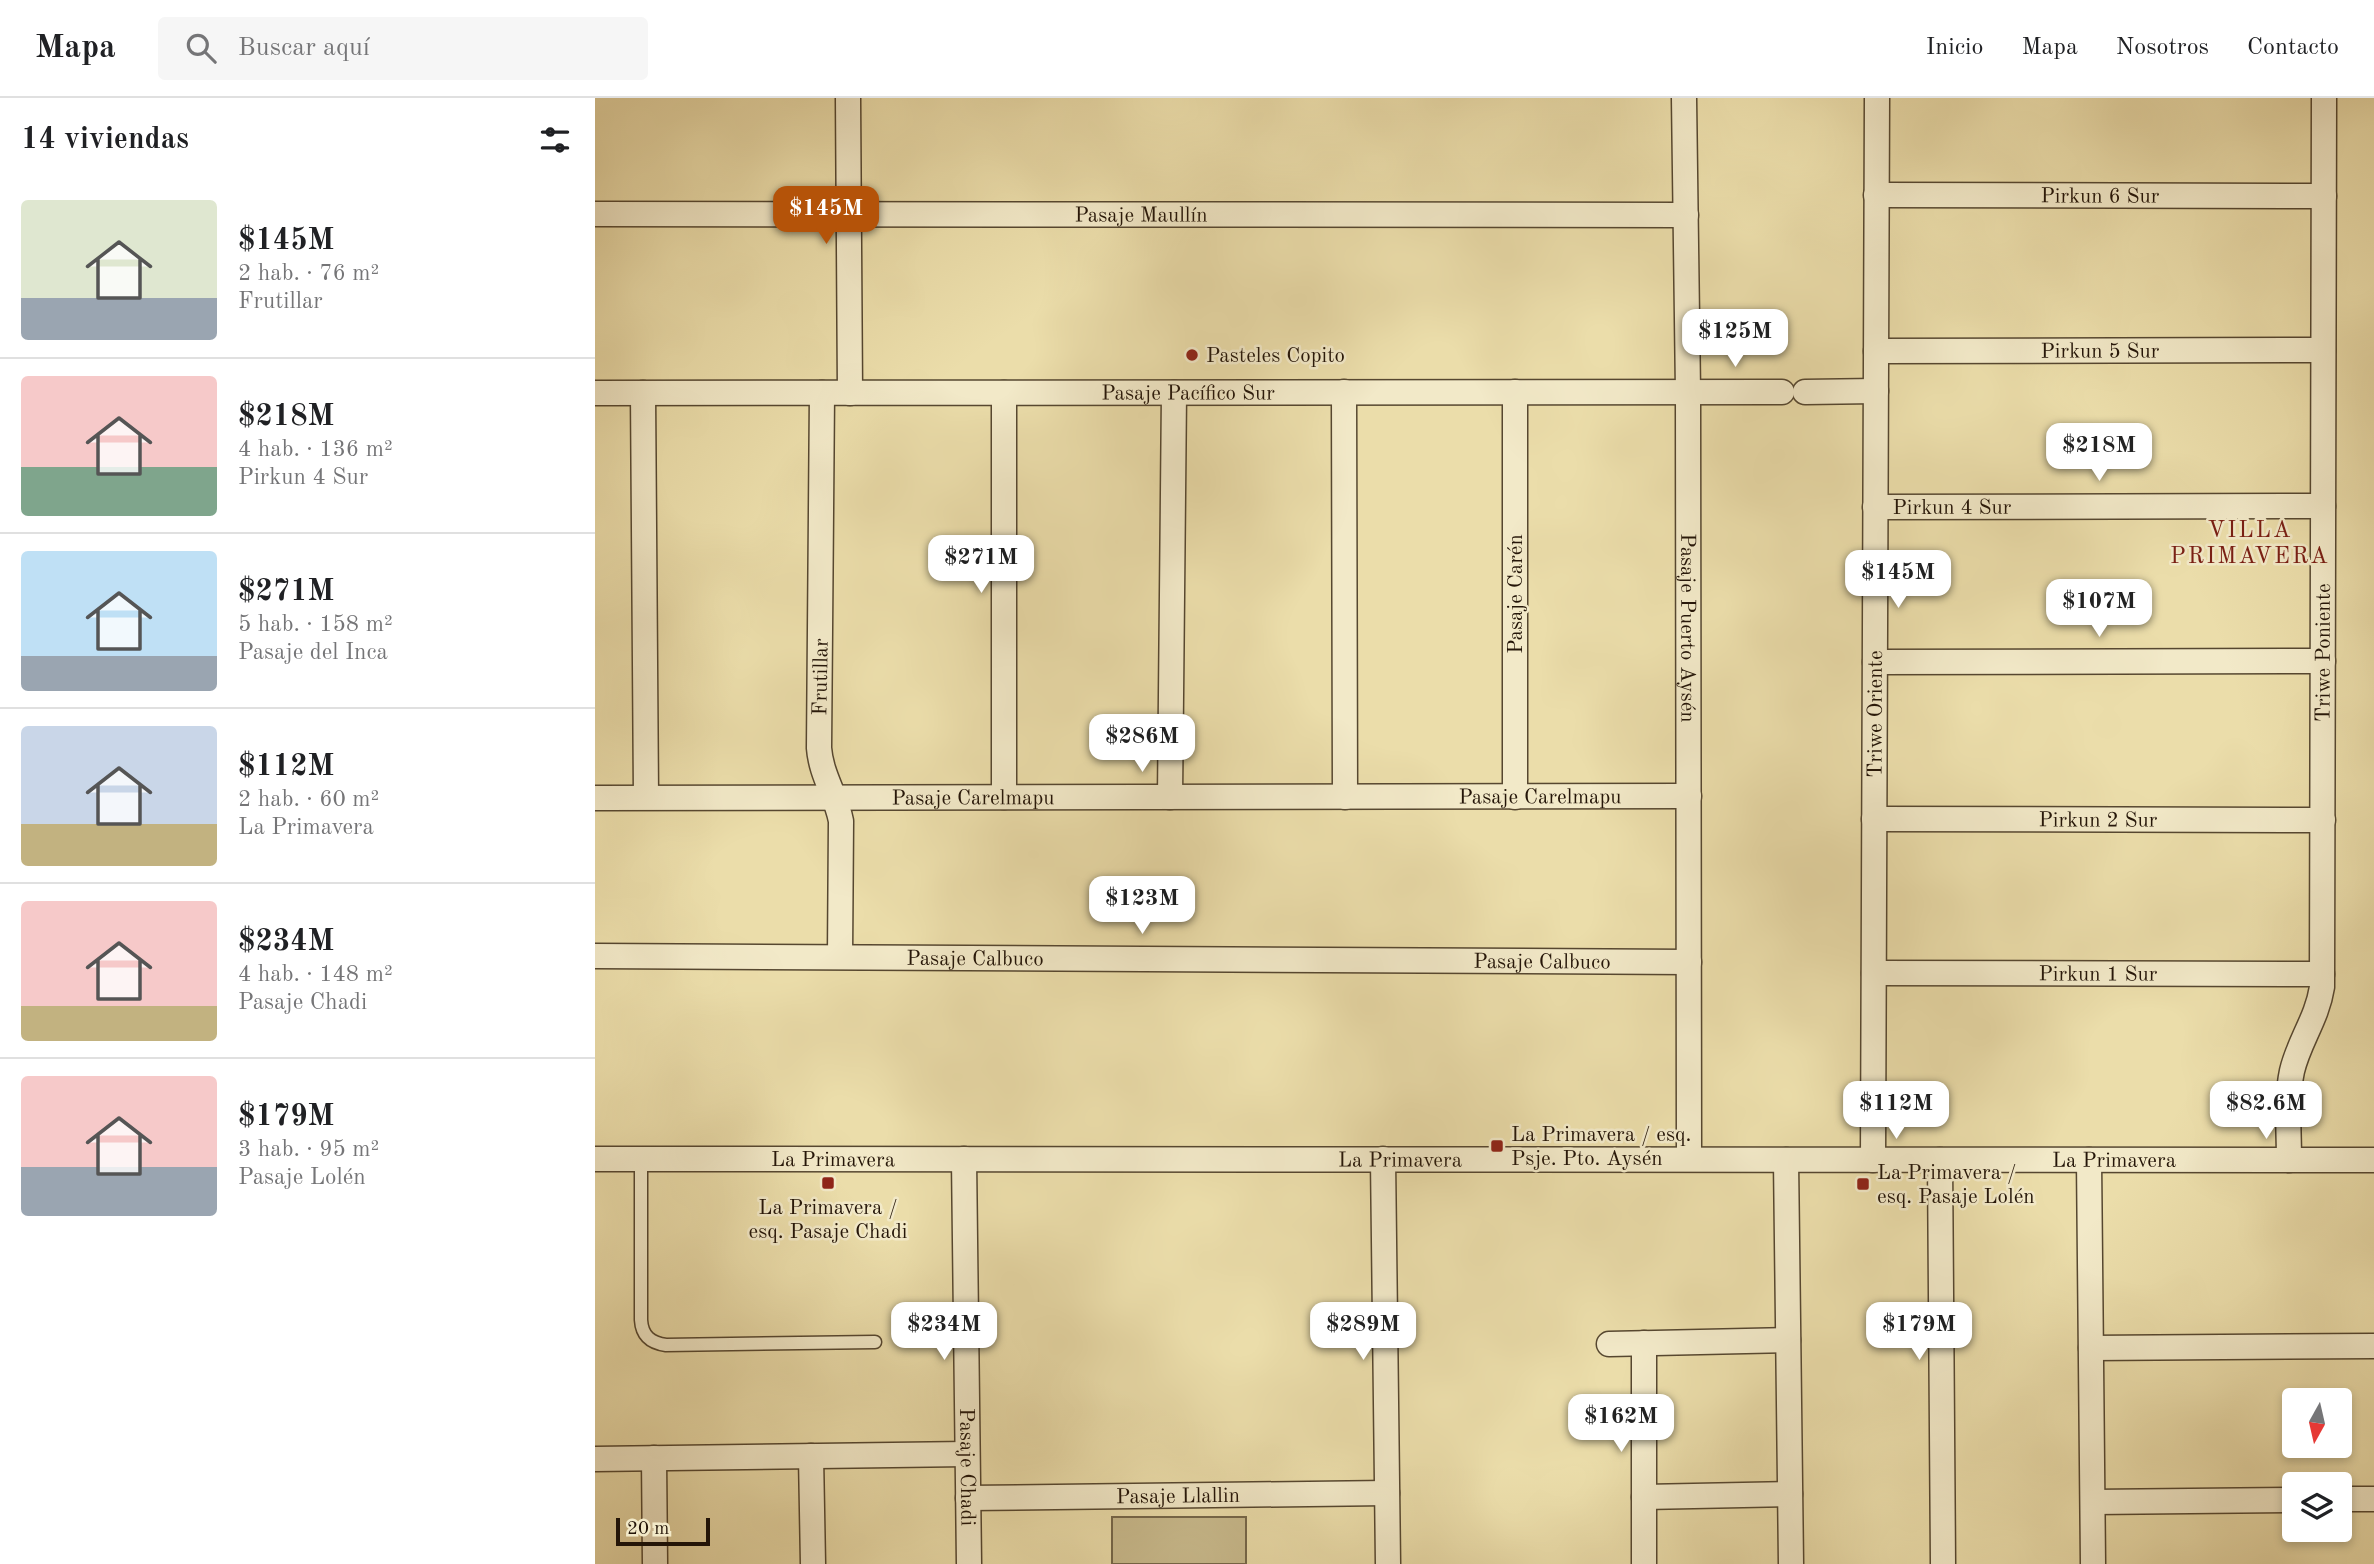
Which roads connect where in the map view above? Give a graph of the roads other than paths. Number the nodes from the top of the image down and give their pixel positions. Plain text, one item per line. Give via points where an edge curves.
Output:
1 (848, 98) edge
2 (1684, 98) edge
3 (1877, 98) edge
4 (2324, 98) edge
5 (1876, 195) junction
6 (2324, 196) junction
7 (595, 214) edge
8 (849, 214) junction
9 (1686, 215) junction
10 (2323, 350) junction
11 (1876, 351) junction
12 (1876, 391) junction
13 (1344, 392) junction
14 (1515, 392) junction
15 (1688, 392) junction
16 (595, 393) edge
17 (643, 393) junction
18 (822, 393) junction
19 (850, 393) junction
20 (1004, 393) junction
21 (1174, 393) junction
22 (2323, 506) junction
23 (1875, 507) junction
24 (2323, 661) junction
25 (1875, 662) junction
26 (1689, 796) junction
27 (595, 797) edge
28 (646, 797) junction
29 (834, 797) junction
30 (1004, 797) junction
31 (1171, 797) junction
32 (1345, 797) junction
33 (1515, 797) junction
34 (1874, 819) junction
35 (2323, 820) junction
36 (595, 956) edge
37 (840, 956) junction
38 (1689, 962) junction
39 (1874, 973) junction
40 (2322, 974) junction
41 (595, 1159) edge
42 (641, 1159) junction
43 (964, 1159) junction
44 (1384, 1159) junction
45 (1689, 1159) junction
46 (1786, 1160) junction
47 (1873, 1160) junction
48 (1940, 1160) junction
49 (2089, 1160) junction
50 (2289, 1160) junction
51 (2374, 1160) edge
52 (1788, 1340) junction
53 (875, 1342) dead end
54 (1644, 1343) junction
55 (1609, 1344) dead end
56 (2374, 1346) edge
57 (2091, 1348) junction
58 (967, 1454) junction
59 (811, 1456) junction
60 (654, 1458) junction
61 (595, 1459) edge
62 (1387, 1493) junction
63 (1790, 1494) junction
64 (1644, 1497) junction
65 (968, 1498) junction
66 (2352, 1499) edge
67 (2374, 1499) edge
68 (2282, 1500) edge
69 (2092, 1502) junction
70 (655, 1564) edge
71 (813, 1564) edge
72 (969, 1564) edge
73 (1388, 1564) edge
74 (1644, 1564) edge
75 (1791, 1564) edge
76 (1943, 1564) edge
77 (2093, 1564) edge

1 - 8 street
2 - 9 street, Pasaje Puerto Aysén
3 - 5 street, Triwe Oriente
4 - 6 street, Triwe Poniente
5 - 6 street, Pirkun 6 Sur
5 - 11 street, Triwe Oriente
6 - 10 street, Triwe Poniente
7 - 8 street, Pasaje Maullín
8 - 9 street, Pasaje Maullín
8 - 19 street
9 - 15 street, Pasaje Puerto Aysén
10 - 11 street, Pirkun 5 Sur
10 - 22 street, Triwe Poniente
11 - 12 street, Triwe Oriente
12 - 15 street, Pasaje Pacífico Sur
12 - 23 street, Triwe Oriente
13 - 14 street, Pasaje Pacífico Sur
13 - 21 street, Pasaje Pacífico Sur
13 - 32 street
14 - 15 street, Pasaje Pacífico Sur
14 - 33 street, Pasaje Carén
15 - 26 street, Pasaje Puerto Aysén
16 - 17 street, Pasaje Pacífico Sur
17 - 18 street, Pasaje Pacífico Sur
17 - 28 street
18 - 19 street, Pasaje Pacífico Sur
18 - 29 street, Frutillar via 819,748 823,774
19 - 20 street, Pasaje Pacífico Sur
20 - 21 street, Pasaje Pacífico Sur
20 - 30 street
21 - 31 street
22 - 23 street, Pirkun 4 Sur
22 - 24 street, Triwe Poniente
23 - 25 street, Triwe Oriente
24 - 25 street
24 - 35 street, Triwe Poniente
25 - 34 street, Triwe Oriente
26 - 33 street, Pasaje Carelmapu
26 - 38 street, Pasaje Puerto Aysén
27 - 28 street, Pasaje Carelmapu
28 - 29 street, Pasaje Carelmapu
29 - 30 street, Pasaje Carelmapu
29 - 37 street, Frutillar via 842,834
30 - 31 street, Pasaje Carelmapu
31 - 32 street, Pasaje Carelmapu
32 - 33 street, Pasaje Carelmapu
34 - 35 street, Pirkun 2 Sur
34 - 39 street, Triwe Oriente
35 - 40 street, Triwe Poniente
36 - 37 street, Pasaje Calbuco
37 - 38 street, Pasaje Calbuco
38 - 45 street, Pasaje Puerto Aysén
39 - 40 street, Pirkun 1 Sur
39 - 47 street, Triwe Oriente
40 - 50 street, Triwe Poniente via 2315,1017 2292,1073
41 - 42 street, La Primavera
42 - 43 street, La Primavera
42 - 53 lane via 641,1320 649,1339 666,1345
43 - 44 street, La Primavera
43 - 58 street, Pasaje Chadi
44 - 45 street, La Primavera
44 - 62 street
45 - 46 street, La Primavera
46 - 47 street, La Primavera
46 - 52 street
47 - 48 street, La Primavera
48 - 49 street, La Primavera
48 - 76 street
49 - 50 street, La Primavera
49 - 57 street
50 - 51 street, La Primavera
52 - 54 street
52 - 63 street
54 - 55 street
54 - 64 street
56 - 57 street
57 - 69 street
58 - 59 street
58 - 65 street, Pasaje Chadi
59 - 60 street
59 - 71 street
60 - 61 street
60 - 70 street
62 - 65 street, Pasaje Llallin
62 - 73 street
63 - 64 street
63 - 75 street
64 - 74 street
65 - 72 street, Pasaje Chadi
66 - 67 street
68 - 69 street
69 - 77 street

